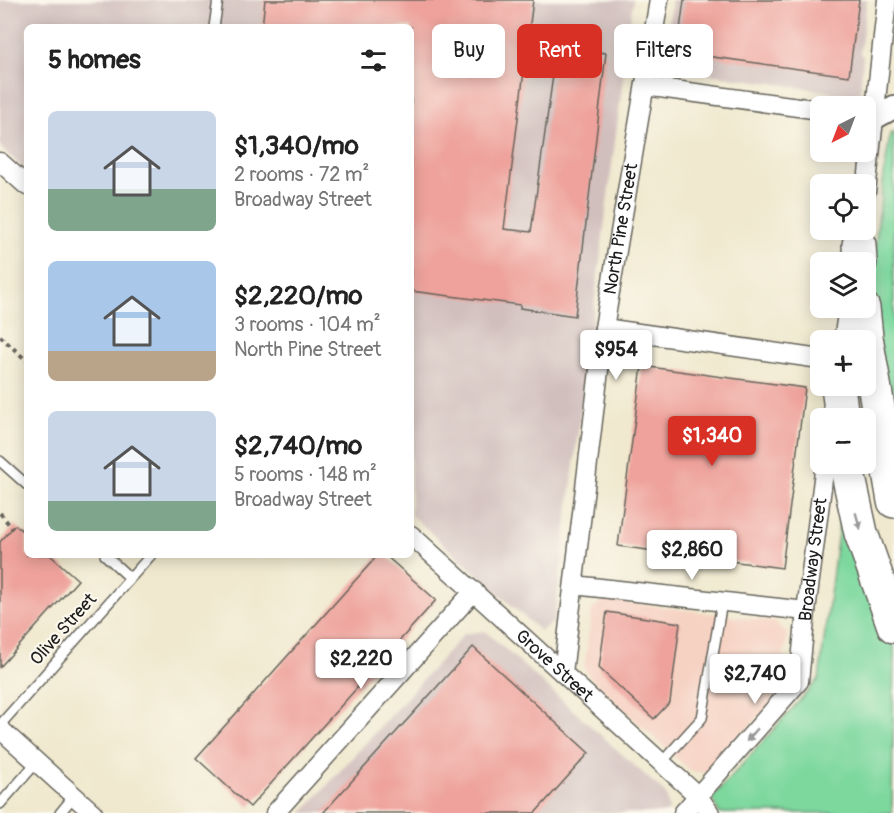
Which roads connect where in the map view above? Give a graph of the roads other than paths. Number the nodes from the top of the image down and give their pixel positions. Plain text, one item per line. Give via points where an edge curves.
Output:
1 (218, 0) edge
2 (659, 0) edge
3 (887, 0) edge
4 (214, 24) edge
5 (645, 86) junction
6 (810, 109) edge
7 (878, 114) edge
8 (0, 162) edge
9 (869, 174) edge
10 (24, 183) edge
11 (864, 318) edge
12 (604, 328) junction
13 (810, 358) edge
14 (0, 461) edge
15 (824, 474) edge
16 (848, 474) edge
17 (24, 482) edge
18 (894, 501) edge
19 (414, 537) edge
20 (108, 558) edge
21 (148, 558) edge
22 (130, 578) junction
23 (574, 585) junction
24 (474, 591) junction
25 (722, 602) junction
26 (806, 611) junction
27 (894, 626) edge
28 (563, 673) junction
29 (0, 727) edge
30 (37, 762) junction
31 (662, 762) junction
32 (74, 796) junction
33 (698, 796) junction
34 (0, 804) edge
35 (60, 813) edge
36 (93, 813) edge
37 (275, 813) edge
38 (683, 813) edge
39 (710, 813) edge

1 - 4 lane
2 - 5 street, North Pine Street
3 - 7 street
5 - 6 street
5 - 12 street, North Pine Street
7 - 9 street
8 - 10 street
11 - 18 highway
12 - 13 street
12 - 23 street, North Pine Street
14 - 17 lane
15 - 26 street, Broadway Street
16 -> 27 highway via 861,533
19 - 24 street, Grove Street
20 - 22 lane
21 - 22 lane, Olive Street
22 - 29 lane, Olive Street
23 - 25 street
23 - 28 street, North Pine Street
24 - 28 street, Grove Street
24 - 37 street
25 - 26 street
25 - 31 lane via 702,718
26 -> 33 street, Broadway Street via 800,681
28 - 31 street, Grove Street
29 - 30 street
30 - 32 street
30 - 34 lane
31 - 33 street, Grove Street
32 - 35 lane
32 - 36 street
33 - 38 street, Broadway Street
33 - 39 street, Grove Street

